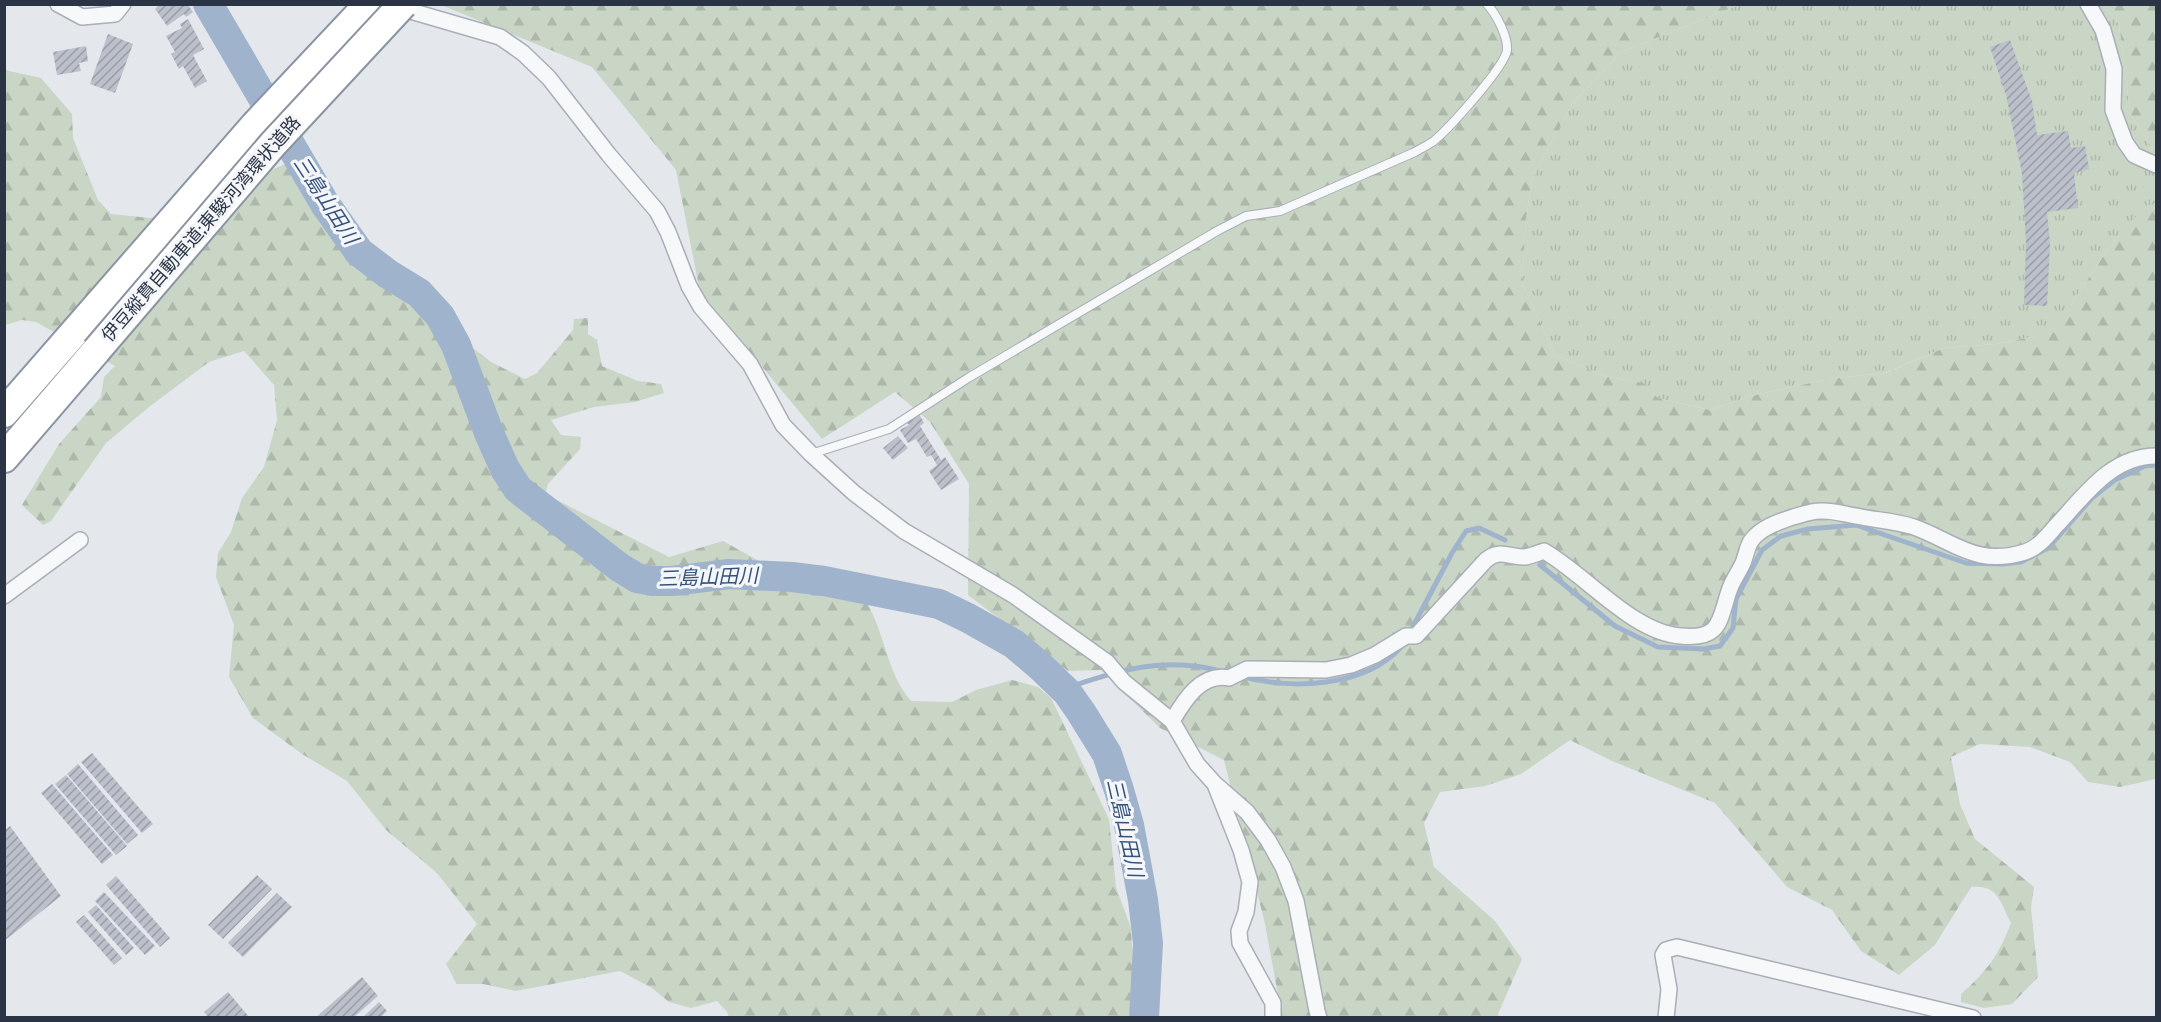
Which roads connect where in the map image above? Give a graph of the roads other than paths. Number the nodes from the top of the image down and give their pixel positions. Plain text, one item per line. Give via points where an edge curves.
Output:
1 (58, 4) edge
2 (123, 4) edge
3 (369, 4) edge
4 (386, 4) edge
5 (404, 4) edge
6 (1486, 4) edge
7 (2088, 4) edge
8 (2157, 165) edge
9 (10, 404) edge
10 (44, 412) junction
11 (811, 454) junction
12 (2157, 456) edge
13 (4, 458) edge
14 (4, 476) edge
15 (80, 540) dead end
16 (4, 596) edge
17 (1172, 721) junction
18 (1215, 784) junction
19 (1273, 1017) edge
20 (1320, 1017) edge
21 (1666, 1017) edge
22 (1973, 1017) edge

1 - 2 street via 82,17 115,14
3 - 9 highway, 伊豆縦貫自動車道;東駿河湾環状道路 via 256,124
4 - 11 street via 500,37 549,78 657,211 701,307 750,364 783,425
5 - 10 highway, 伊豆縦貫自動車道;東駿河湾環状道路, bridge via 273,144
6 - 11 lane via 1505,37 1507,51 1492,77 1434,140 1280,211 1246,216 968,378 889,429
7 - 8 street via 2103,30 2114,69 2112,110 2125,142 2134,155
10 - 13 highway, 伊豆縦貫自動車道;東駿河湾環状道路
10 - 14 highway
11 - 17 street via 904,531 1013,595 1107,662 1124,682
12 - 17 street via 2130,461 2091,485 2043,541 2028,551 2010,555 1986,556 1963,551 1912,526 1820,510 1777,523 1759,532 1749,543 1720,622 1708,634 1682,637 1655,630 1544,551 1524,557 1492,555 1411,636 1375,655 1326,670 1247,669 1229,678 1211,680 1194,688
15 - 16 street
17 - 18 street via 1197,764
18 - 19 street via 1250,882 1240,942 1273,1003
18 - 20 street via 1247,812 1283,867 1296,901
21 - 22 street via 1669,988 1662,955 1677,947

